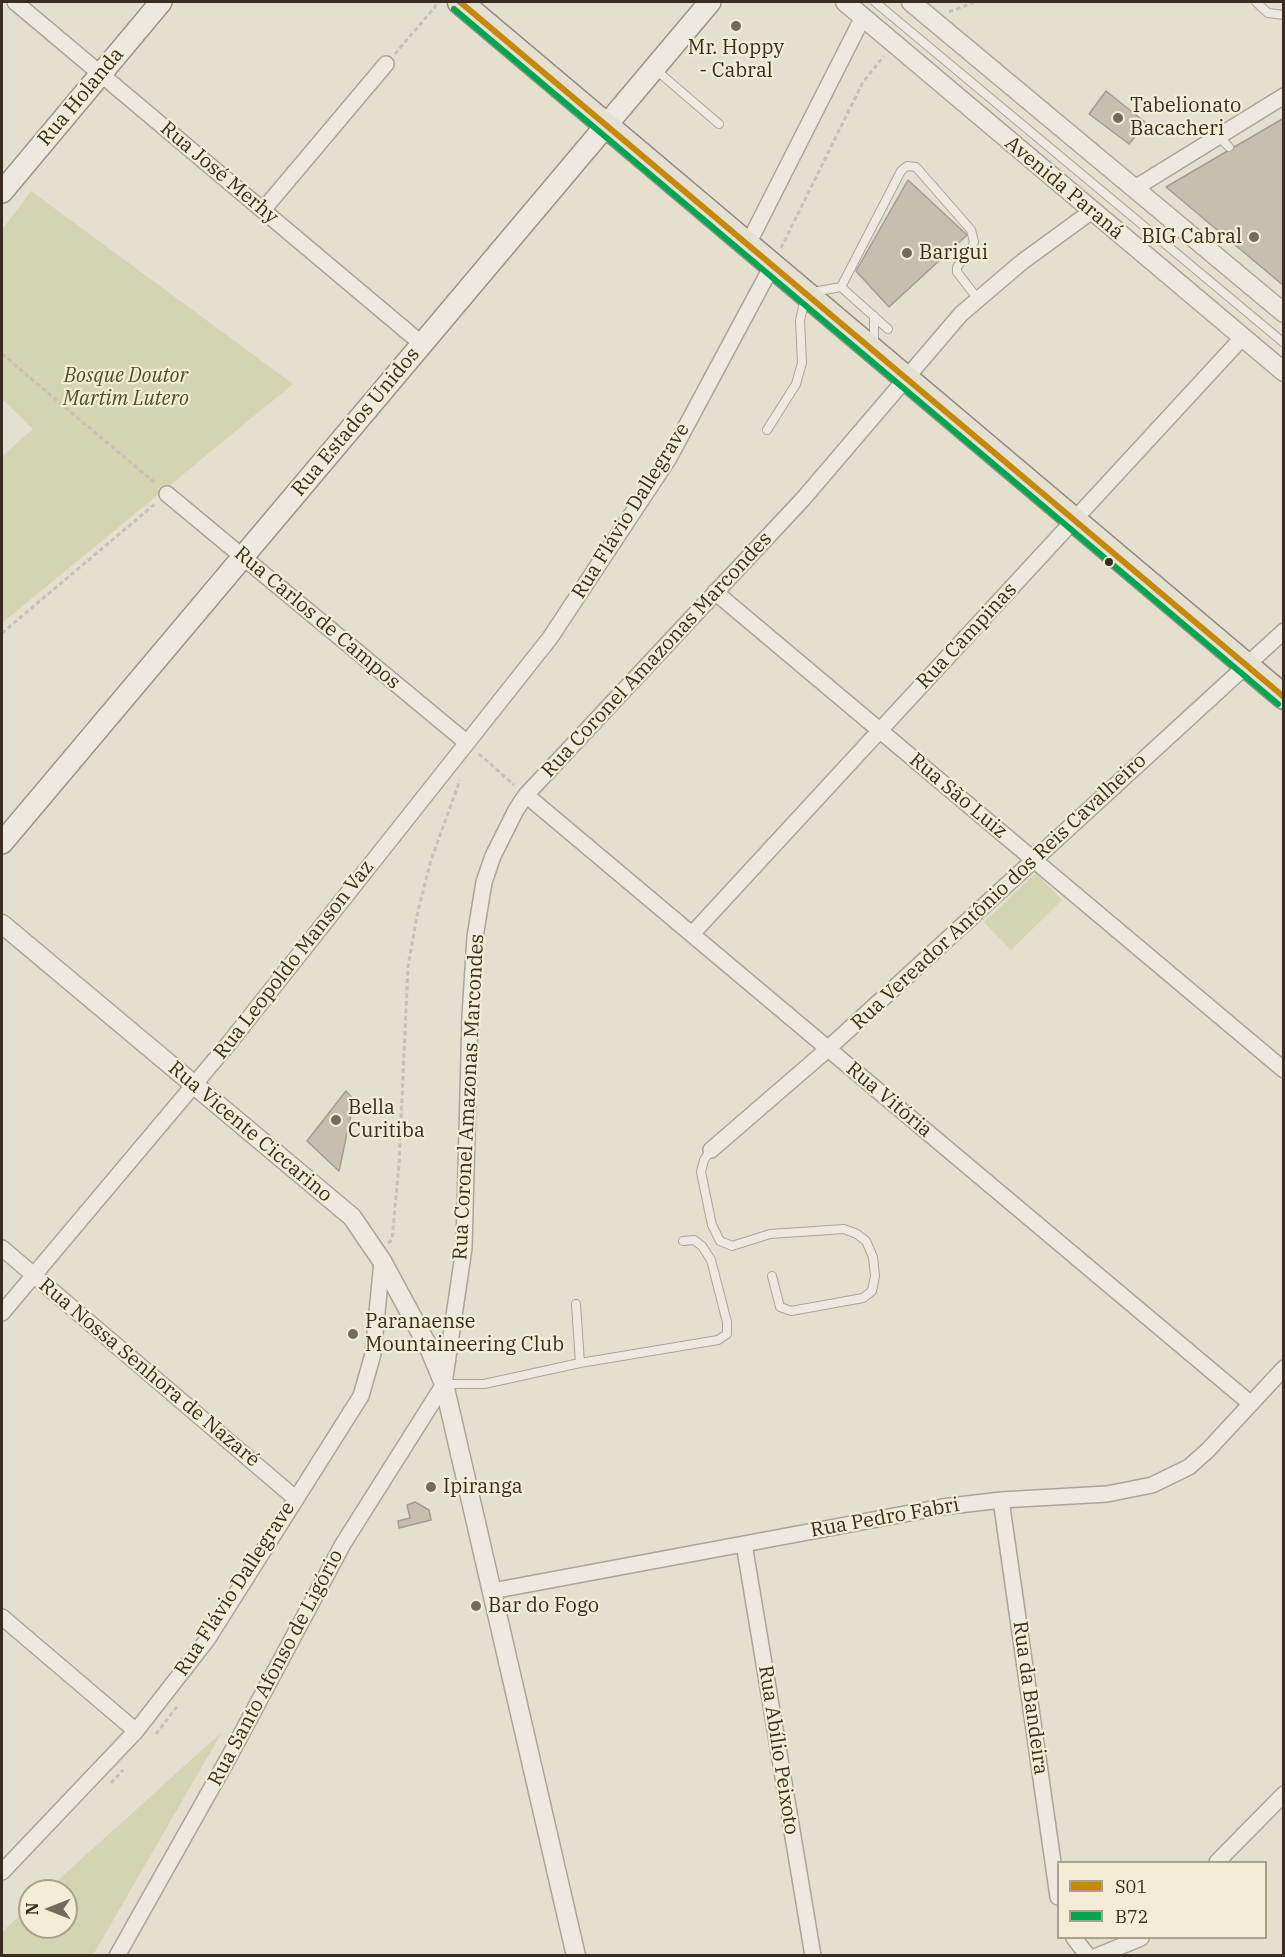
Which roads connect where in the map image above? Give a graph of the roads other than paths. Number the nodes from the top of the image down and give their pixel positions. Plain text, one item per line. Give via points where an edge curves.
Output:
1 (15, 2) edge
2 (161, 2) edge
3 (460, 2) edge
4 (710, 2) edge
5 (845, 2) edge
6 (875, 2) edge
7 (913, 2) edge
8 (1256, 2) edge
9 (1284, 15) edge
10 (863, 17) junction
11 (386, 64) road end
12 (654, 68) junction
13 (101, 73) junction
14 (1284, 96) edge
15 (719, 124) dead end
16 (606, 125) junction
17 (1135, 188) junction
18 (2, 192) edge
19 (263, 210) junction
20 (1092, 212) junction
21 (748, 244) junction
22 (777, 256) junction
23 (799, 287) junction
24 (841, 287) junction
25 (977, 298) junction
26 (1284, 313) edge
27 (874, 316) junction
28 (888, 329) dead end
29 (1242, 338) junction
30 (1284, 343) edge
31 (422, 344) junction
32 (874, 350) junction
33 (1284, 372) edge
34 (907, 378) junction
35 (767, 430) dead end
36 (167, 494) road end
37 (1074, 520) junction
38 (243, 557) junction
39 (715, 592) junction
40 (1284, 631) edge
41 (1246, 665) junction
42 (1284, 697) edge
43 (880, 731) junction
44 (466, 742) junction
45 (526, 795) junction
46 (2, 843) edge
47 (1034, 860) junction
48 (2, 924) edge
49 (692, 934) junction
50 (828, 1049) junction
51 (1284, 1070) edge
52 (194, 1085) junction
53 (711, 1150) joint
54 (684, 1241) dead end
55 (2, 1248) edge
56 (382, 1261) junction
57 (33, 1275) junction
58 (772, 1276) dead end
59 (576, 1304) dead end
60 (2, 1313) edge
61 (580, 1363) junction
62 (1284, 1368) edge
63 (444, 1384) junction
64 (1251, 1404) junction
65 (296, 1498) junction
66 (1000, 1500) junction
67 (744, 1544) junction
68 (492, 1591) junction
69 (2, 1617) edge
70 (136, 1731) junction
71 (1284, 1794) edge
72 (1219, 1861) edge
73 (2, 1872) edge
74 (1057, 1884) edge
75 (1075, 1939) edge
76 (1139, 1939) edge
77 (117, 1956) edge
78 (576, 1956) edge
79 (813, 1956) edge
80 (1088, 1956) edge
81 (1097, 1956) edge

1 - 13 street, Rua José Merhy
2 - 13 main road, Rua Holanda
3 - 16 main road
4 - 12 main road, Rua Estados Unidos
5 - 10 street, Avenida Paraná
6 - 30 lane
7 - 17 street
8 - 9 lane via 1268,13
10 - 20 street, Avenida Paraná
10 - 21 street
11 - 19 street
12 - 15 lane
12 - 16 main road, Rua Estados Unidos
13 - 18 main road, Rua Holanda
13 - 19 street, Rua José Merhy
14 - 17 street via 1224,141
16 - 21 main road
16 - 31 main road, Rua Estados Unidos
17 - 26 street
19 - 31 street, Rua José Merhy
20 - 25 street, Rua Coronel Amazonas Marcondes
20 - 29 street, Avenida Paraná
21 - 22 main road
22 - 23 main road
22 - 44 street, Rua Flávio Dallegrave via 669,458 550,638
23 - 24 lane
23 - 32 main road
23 - 35 lane via 802,363 796,384
24 - 25 lane via 907,166 916,167 971,230 974,242 957,272
24 - 27 lane
25 - 34 street, Rua Coronel Amazonas Marcondes
27 - 28 lane
27 - 32 lane
29 - 33 street, Avenida Paraná
29 - 37 street, Rua Campinas
31 - 38 main road, Rua Estados Unidos
32 - 34 main road
34 - 37 main road
34 - 39 street, Rua Coronel Amazonas Marcondes via 803,500
36 - 38 street, Rua Carlos de Campos
37 - 41 main road
37 - 43 street, Rua Campinas
38 - 44 street, Rua Carlos de Campos
38 - 46 main road, Rua Estados Unidos
39 - 43 street, Rua São Luiz
39 - 45 street, Rua Coronel Amazonas Marcondes
40 - 41 street, Rua Vereador Antônio dos Reis Cavalheiro
41 - 42 main road
41 - 47 street, Rua Vereador Antônio dos Reis Cavalheiro
43 - 47 street, Rua São Luiz
43 - 49 street, Rua Campinas
44 - 52 street, Rua Leopoldo Manson Vaz
45 - 49 street, Rua Vitória
45 - 63 street, Rua Coronel Amazonas Marcondes via 493,856 477,918 471,986 464,1248
47 - 50 street, Rua Vereador Antônio dos Reis Cavalheiro
47 - 51 street, Rua São Luiz
48 - 52 street, Rua Vicente Ciccarino
49 - 50 street, Rua Vitória
50 - 53 street, Rua Vereador Antônio dos Reis Cavalheiro
50 - 64 street, Rua Vitória
52 - 56 street, Rua Vicente Ciccarino via 352,1217
52 - 57 street, Rua Leopoldo Manson Vaz
53 - 58 lane via 701,1172 712,1225 720,1241 732,1246 770,1234 844,1229 866,1241 875,1276 872,1291 863,1298 791,1311 780,1307
54 - 61 lane via 694,1240 711,1260 727,1334 718,1340
55 - 57 street, Rua Nossa Senhora de Nazaré
56 - 63 street, Rua Vicente Ciccarino
56 - 65 street, Rua Flávio Dallegrave via 374,1354 361,1396
57 - 60 street, Rua Leopoldo Manson Vaz
57 - 65 street, Rua Nossa Senhora de Nazaré
59 - 61 lane
61 - 63 lane via 484,1384
62 - 64 street, Rua Pedro Fabri
63 - 68 street, Rua Coronel Amazonas Marcondes
63 - 77 street, Rua Santo Afonso de Ligório via 343,1544
64 - 66 street, Rua Pedro Fabri via 1208,1450 1172,1477 1107,1494
65 - 70 street, Rua Flávio Dallegrave via 207,1640
66 - 67 street, Rua Pedro Fabri
66 - 74 street, Rua da Bandeira
67 - 68 street, Rua Pedro Fabri
67 - 79 street, Rua Abílio Peixoto
68 - 78 street, Rua Coronel Amazonas Marcondes
69 - 70 street
70 - 73 street, Rua Flávio Dallegrave
71 - 72 street
75 - 80 street
76 - 81 street

